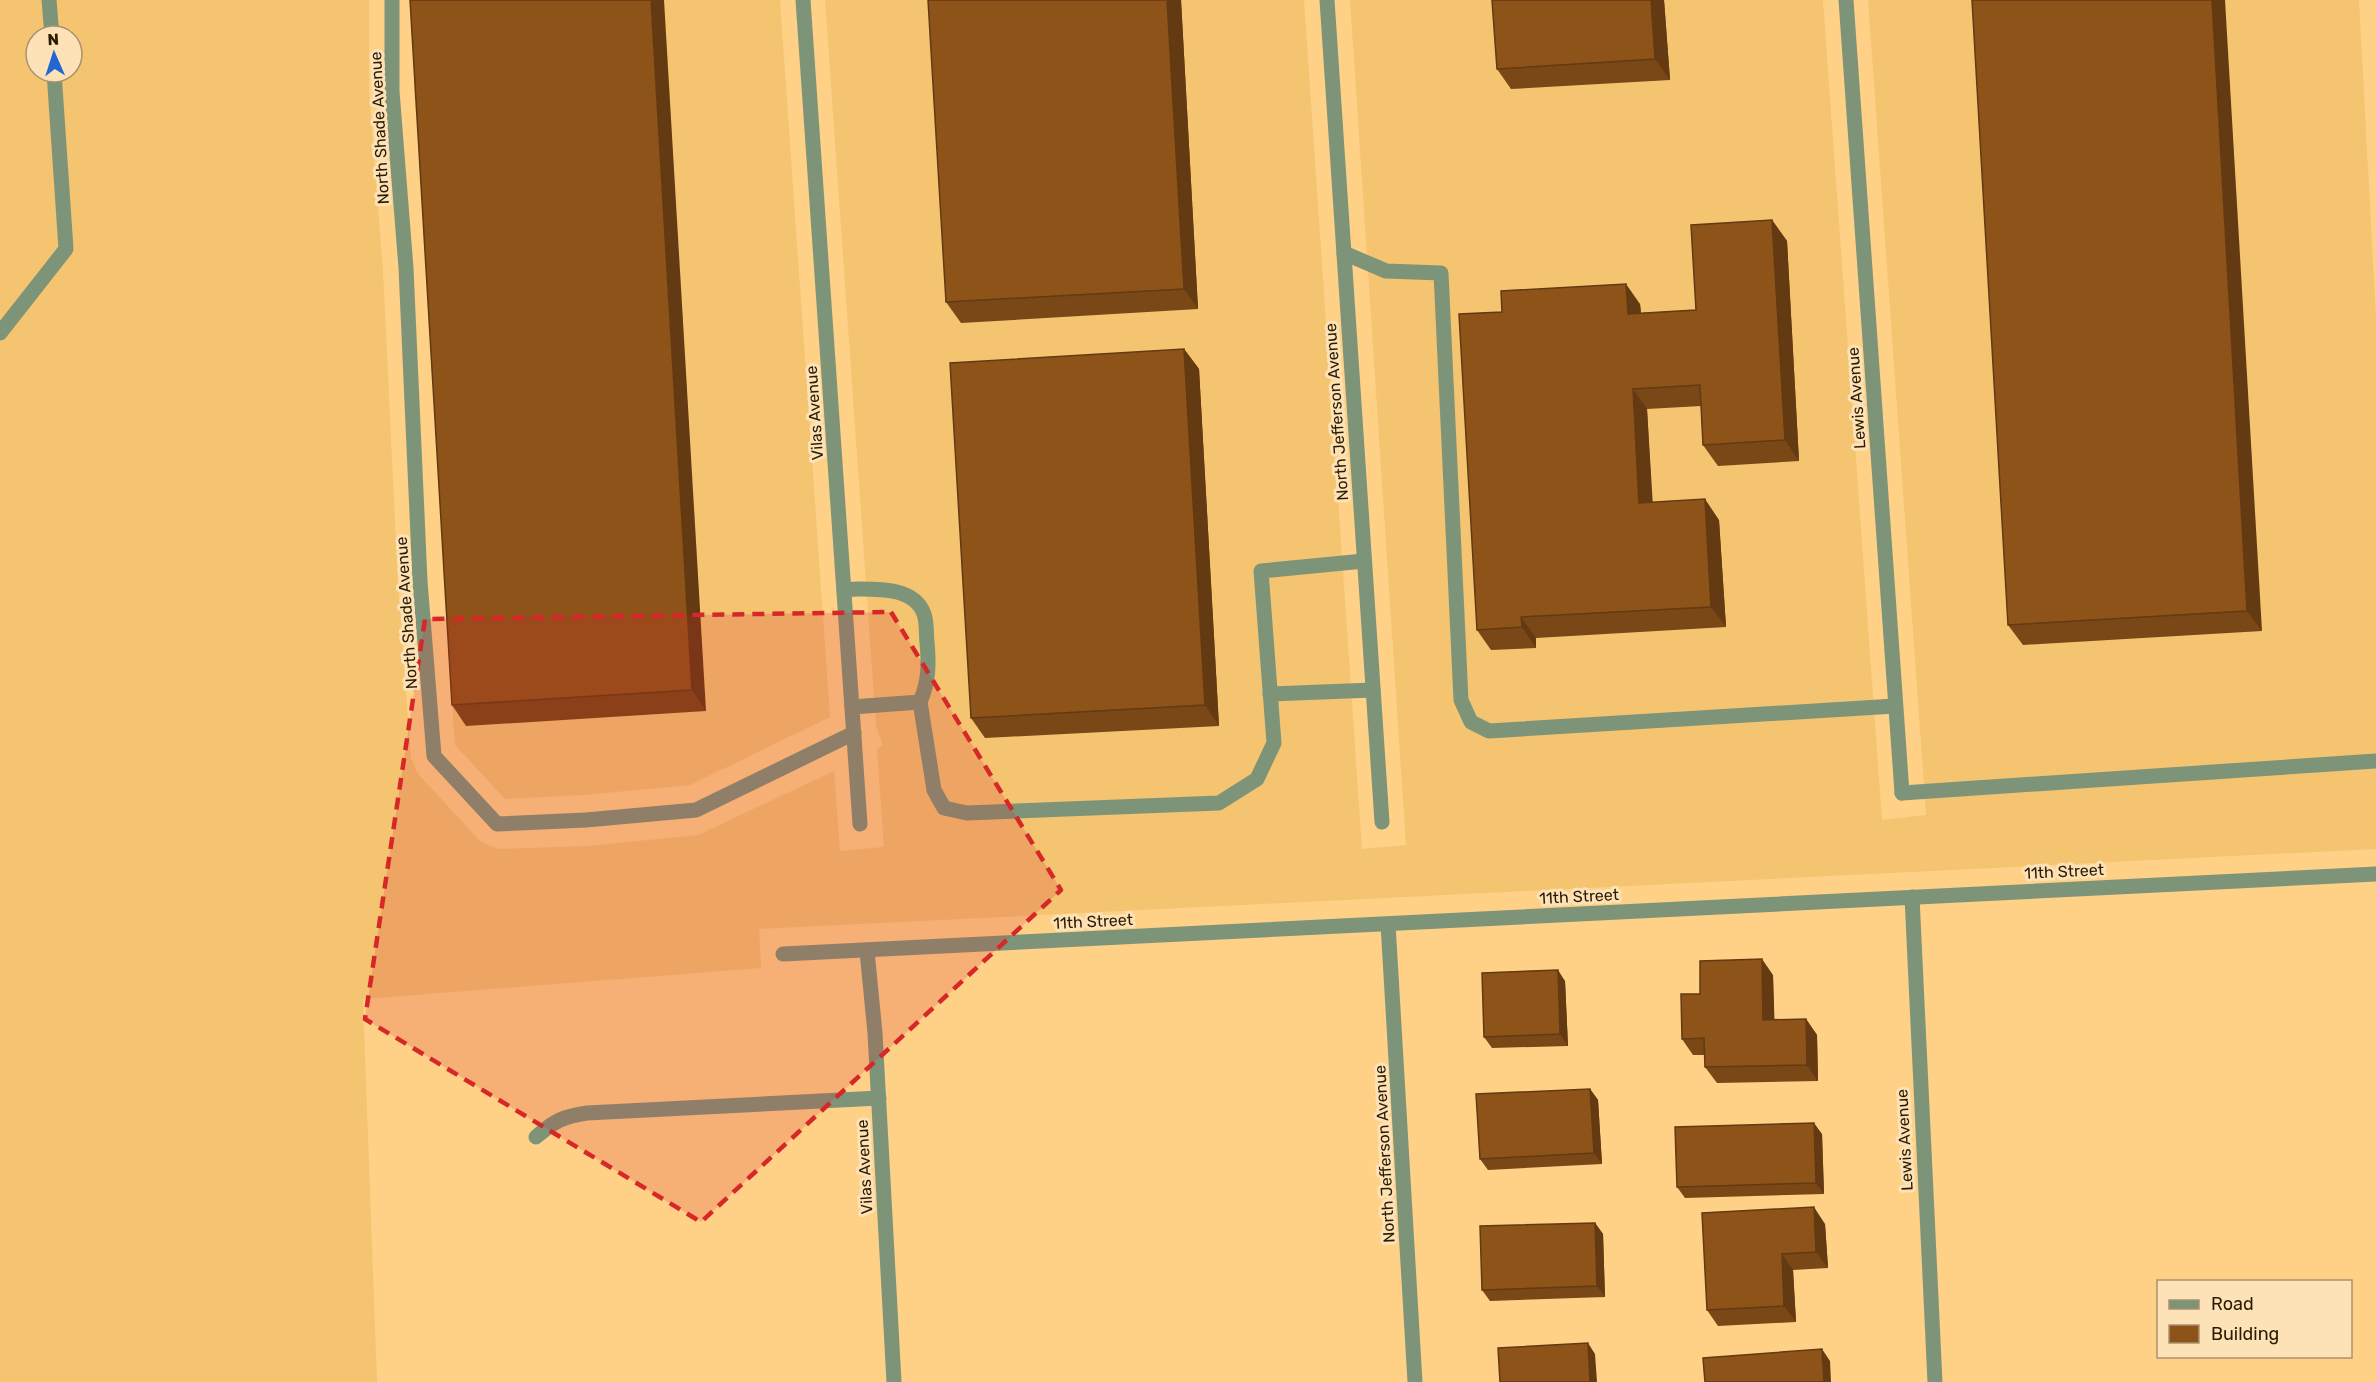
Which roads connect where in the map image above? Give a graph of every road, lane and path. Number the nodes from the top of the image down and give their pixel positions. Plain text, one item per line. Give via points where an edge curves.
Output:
1 (49, 0) edge
2 (392, 0) edge
3 (803, 0) edge
4 (1327, 0) edge
5 (1846, 0) edge
6 (51, 24) edge
7 (55, 84) edge
8 (1344, 253) junction
9 (0, 333) edge
10 (1364, 561) junction
11 (844, 589) junction
12 (1373, 690) junction
13 (1270, 694) junction
14 (920, 702) junction
15 (1896, 706) junction
16 (852, 707) junction
17 (854, 733) junction
18 (2376, 760) edge
19 (1382, 822) dead end
20 (860, 824) dead end
21 (2376, 874) edge
22 (1912, 897) junction
23 (1388, 924) junction
24 (867, 951) junction
25 (783, 954) dead end
26 (879, 1098) junction
27 (536, 1137) dead end
28 (894, 1382) edge
29 (1415, 1382) edge
30 (1935, 1382) edge

1 - 6 street
2 - 17 street, North Shade Avenue via 392,91 434,756 497,824 586,820 696,810
3 - 11 street, Vilas Avenue
4 - 8 street, North Jefferson Avenue
5 - 15 street, Lewis Avenue
7 - 9 street via 66,249
8 - 10 street, North Jefferson Avenue
8 - 15 street via 1386,271 1441,273 1461,700 1471,722 1488,731
10 - 12 street, North Jefferson Avenue
10 - 13 street via 1262,571
11 - 14 street via 894,590 913,599 924,614 928,682
11 - 16 street, Vilas Avenue
12 - 13 street
12 - 19 street, North Jefferson Avenue
13 - 14 street via 1274,743 1270,752 1257,779 1219,803 967,813 944,808 934,790
14 - 16 street
15 - 18 street, Lewis Avenue via 1902,793
16 - 17 street, Vilas Avenue
17 - 20 street, Vilas Avenue
21 - 22 street, 11th Street
22 - 23 street, 11th Street
22 - 30 street, Lewis Avenue
23 - 24 street, 11th Street
23 - 29 street, North Jefferson Avenue
24 - 25 street, 11th Street
24 - 26 street, Vilas Avenue
26 - 27 street via 567,1115
26 - 28 street, Vilas Avenue

